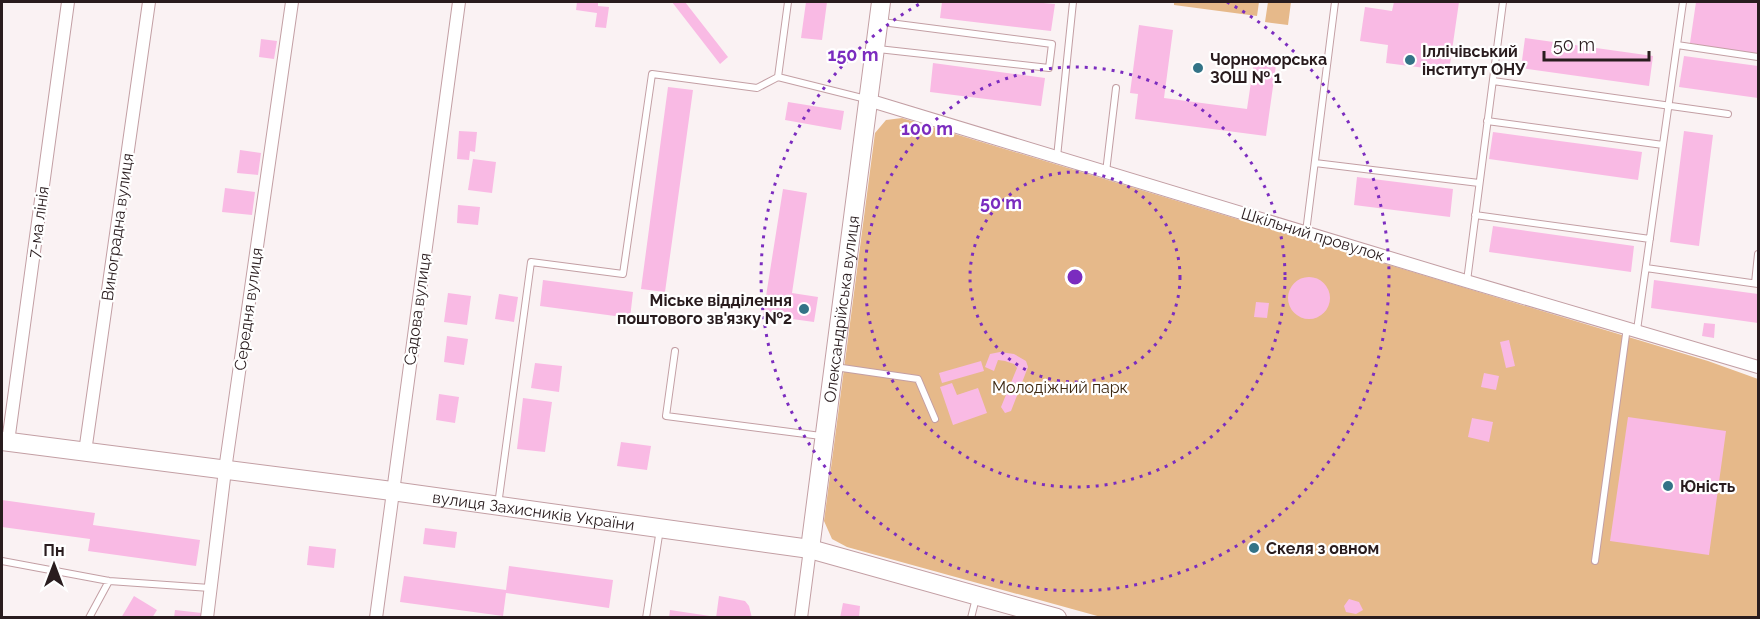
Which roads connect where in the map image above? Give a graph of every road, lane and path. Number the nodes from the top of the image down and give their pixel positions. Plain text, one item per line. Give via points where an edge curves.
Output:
1 (68, 2) edge
2 (149, 2) edge
3 (292, 2) edge
4 (459, 2) edge
5 (788, 2) edge
6 (881, 2) edge
7 (1073, 2) edge
8 (1335, 2) edge
9 (1503, 2) edge
10 (1683, 2) edge
11 (878, 22) junction
12 (1677, 45) junction
13 (874, 48) junction
14 (1758, 57) edge
15 (778, 77) junction
16 (1493, 81) junction
17 (1116, 88) dead end
18 (868, 100) junction
19 (1669, 105) junction
20 (1728, 114) dead end
21 (1487, 121) junction
22 (1663, 145) junction
23 (1057, 158) junction
24 (1315, 163) junction
25 (1106, 172) junction
26 (1479, 183) junction
27 (1475, 214) junction
28 (1306, 232) junction
29 (1650, 239) junction
30 (1758, 254) edge
31 (1646, 268) junction
32 (1466, 281) junction
33 (1757, 284) edge
34 (1632, 329) junction
35 (675, 351) dead end
36 (834, 366) junction
37 (1758, 367) edge
38 (935, 419) dead end
39 (825, 436) junction
40 (5, 442) edge
41 (85, 452) junction
42 (225, 470) junction
43 (392, 491) junction
44 (498, 505) junction
45 (660, 528) junction
46 (810, 549) junction
47 (2, 561) edge
48 (1595, 561) dead end
49 (109, 581) junction
50 (211, 588) junction
51 (977, 596) junction
52 (89, 618) edge
53 (207, 618) edge
54 (375, 618) edge
55 (646, 618) edge
56 (801, 618) edge
57 (971, 618) edge
58 (1057, 618) edge

1 - 40 street, 7-ма лінія
2 - 41 street, Виноградна вулиця
3 - 42 street, Середня вулиця
4 - 43 street, Садова вулиця
5 - 15 lane
6 - 11 main road, Олександрійська вулиця
7 - 23 lane
8 - 24 lane
9 - 16 lane
10 - 12 lane
11 - 13 main road, Олександрійська вулиця
11 - 13 lane via 1052,44 1049,68
12 - 14 lane
12 - 19 lane
13 - 18 main road, Олександрійська вулиця
15 - 18 lane
15 - 44 lane via 758,88 652,74 623,274 531,262
16 - 19 lane
16 - 21 lane
17 - 25 lane
18 - 23 street, Шкільний провулок
18 - 36 main road, Олександрійська вулиця
19 - 20 lane
19 - 22 lane
21 - 22 lane
21 - 26 lane
22 - 29 lane
23 - 25 street, Шкільний провулок
24 - 26 lane
24 - 28 lane
25 - 28 street, Шкільний провулок
26 - 27 lane
27 - 29 lane
27 - 32 lane
28 - 32 street, Шкільний провулок
29 - 31 lane
30 - 33 lane
31 - 33 lane
31 - 34 lane
32 - 34 street, Шкільний провулок
34 - 37 street, Шкільний провулок
34 - 48 lane
35 - 39 lane via 666,416
36 - 38 lane via 918,379
36 - 39 main road, Олександрійська вулиця
39 - 46 main road, Олександрійська вулиця
40 - 41 main road, вулиця Захисників України
41 - 42 main road, вулиця Захисників України
42 - 43 main road, вулиця Захисників України
42 - 50 street, Середня вулиця
43 - 44 main road, вулиця Захисників України
43 - 54 street, Садова вулиця
44 - 45 main road, вулиця Захисників України
45 - 46 main road, вулиця Захисників України
45 - 55 lane
46 - 51 main road, вулиця Захисників України
46 - 56 street, Олександрійська вулиця
47 - 49 lane
49 - 50 lane
49 - 52 lane
50 - 53 street, Середня вулиця
51 - 57 lane
51 - 58 main road, вулиця Захисників України

